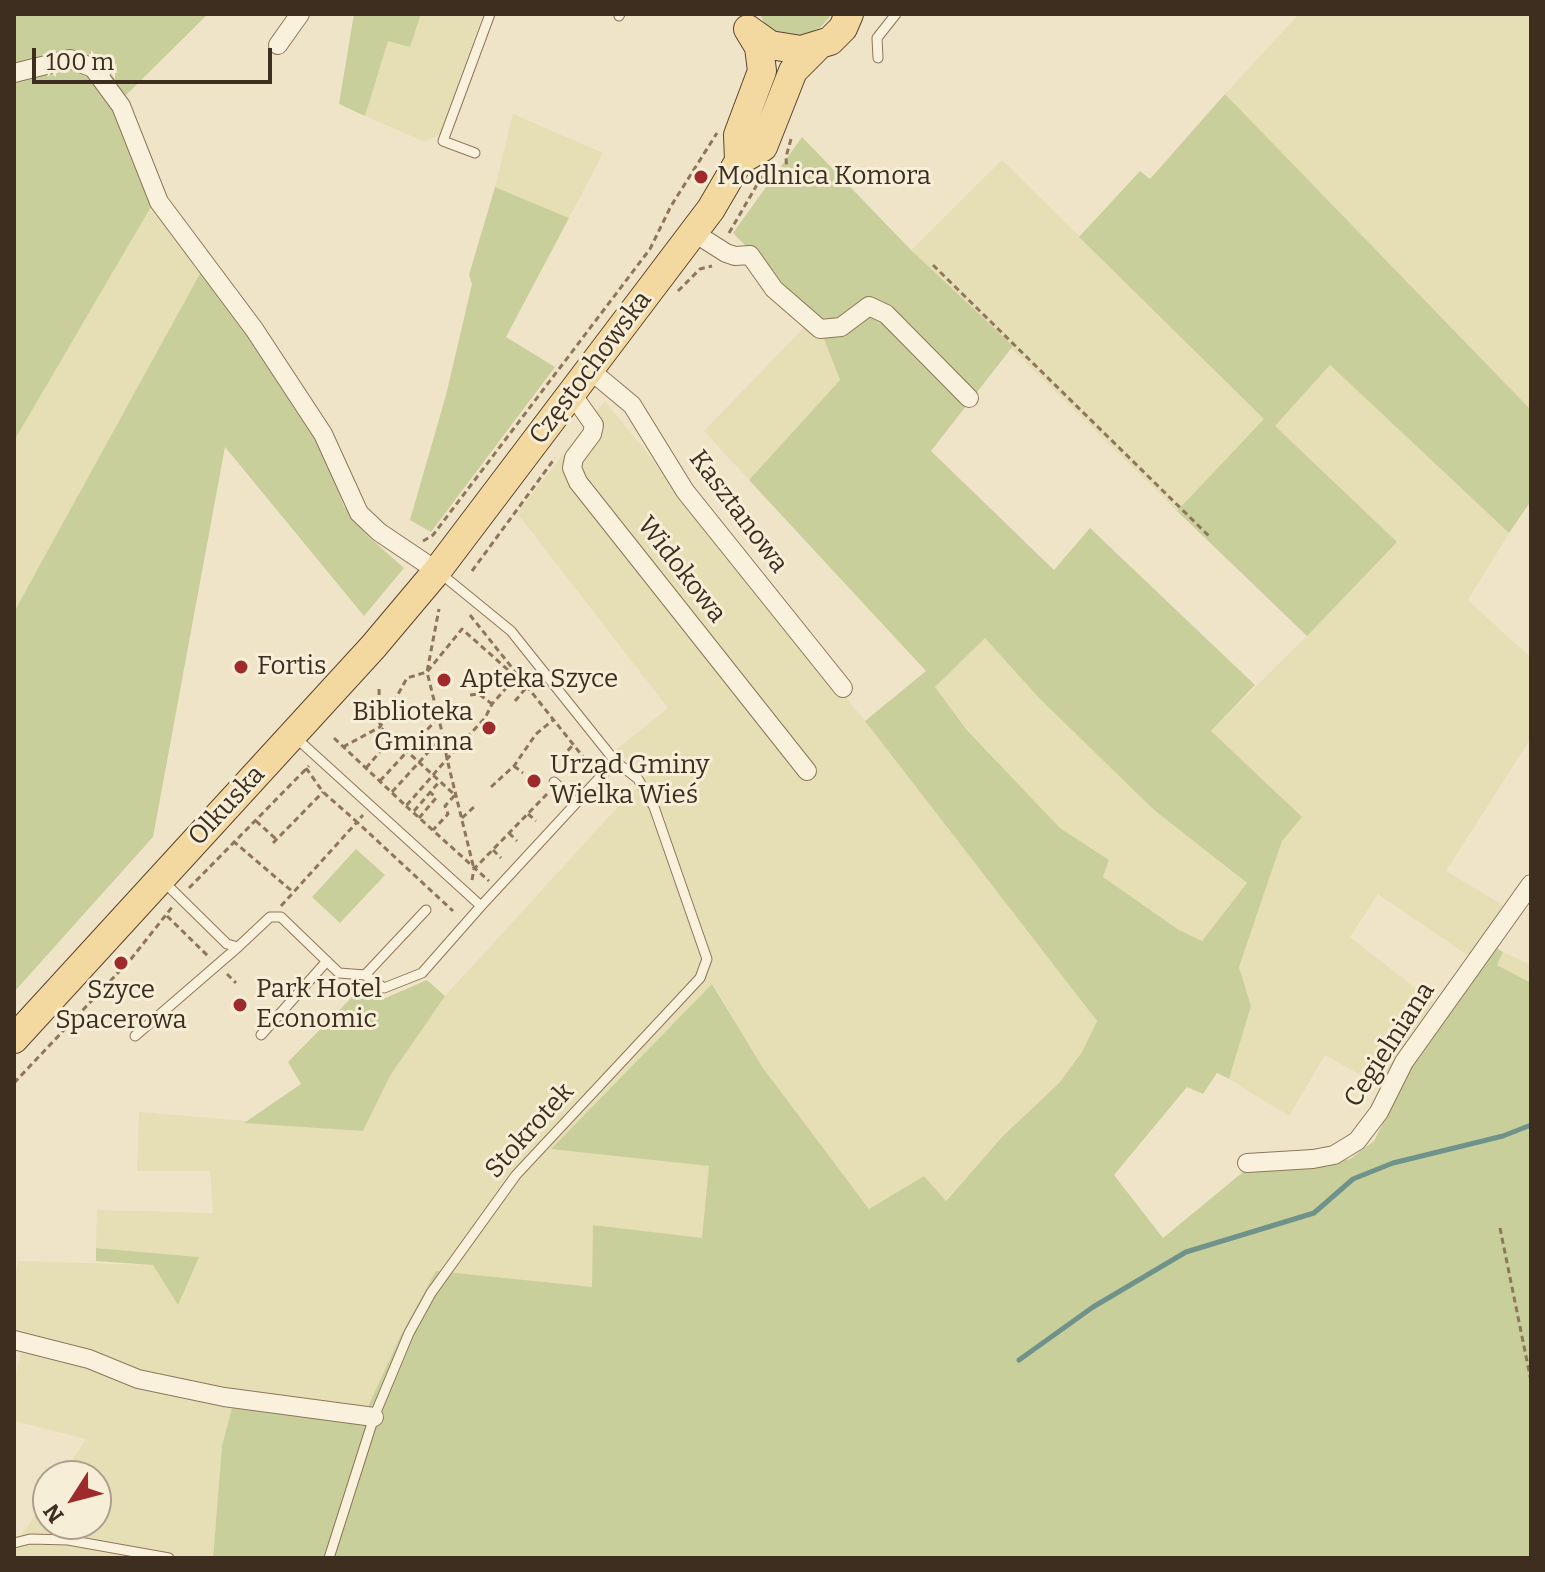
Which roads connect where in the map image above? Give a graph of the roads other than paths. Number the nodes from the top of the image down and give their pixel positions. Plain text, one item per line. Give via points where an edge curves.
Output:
1 (300, 14) edge
2 (490, 14) edge
3 (849, 14) edge
4 (896, 14) edge
5 (746, 21) edge
6 (278, 45) dead end
7 (816, 48) junction
8 (878, 58) dead end
9 (14, 73) edge
10 (475, 153) dead end
11 (739, 161) junction
12 (693, 232) junction
13 (590, 370) junction
14 (572, 394) junction
15 (969, 398) dead end
16 (437, 571) junction
17 (843, 688) dead end
18 (293, 735) junction
19 (615, 761) junction
20 (807, 771) dead end
21 (554, 782) dead end
22 (576, 803) junction
23 (1531, 884) edge
24 (170, 888) junction
25 (481, 906) junction
26 (426, 910) dead end
27 (238, 947) junction
28 (327, 961) junction
29 (365, 975) junction
30 (261, 1035) dead end
31 (135, 1036) dead end
32 (14, 1039) edge
33 (1247, 1163) dead end
34 (14, 1340) edge
35 (374, 1417) junction
36 (14, 1543) edge
37 (169, 1558) edge
38 (329, 1558) edge

1 - 6 street
2 - 10 lane via 443,141
3 - 7 main road, Częstochowska via 837,34
4 - 8 lane via 877,38
5 - 7 main road via 780,49
5 - 11 main road, Częstochowska via 759,47 762,71 738,135
7 - 11 main road, Częstochowska via 793,71 763,147
9 - 16 street via 70,59 93,68 121,106 159,202 254,329 323,434 359,513
11 - 12 main road, Częstochowska
12 - 13 main road, Częstochowska
12 - 15 street via 726,253 750,255 774,289 820,329 841,327 869,306 886,314
13 - 14 main road, Częstochowska
13 - 17 street, Kasztanowa via 632,405 685,491
14 - 16 main road, Częstochowska
14 - 20 street, Widokowa via 594,425 574,458 578,482
16 - 18 main road, Olkuska
16 - 19 lane via 511,631
18 - 24 main road, Olkuska
18 - 25 lane
19 - 22 lane
19 - 35 lane, Stokrotek via 638,779 654,807 703,943 706,967 501,1195 416,1319
21 - 22 lane
22 - 25 lane
23 - 33 street, Cegielniana via 1432,1020 1357,1141 1334,1155
24 - 27 lane via 227,944
24 - 32 main road, Olkuska
25 - 29 lane via 422,973 384,988
26 - 29 lane
27 - 28 lane via 270,917 281,917
27 - 31 lane
28 - 29 lane via 339,973
28 - 30 lane
34 - 35 street via 89,1359 138,1379 224,1397
35 - 38 lane, Stokrotek
36 - 37 lane via 68,1540

